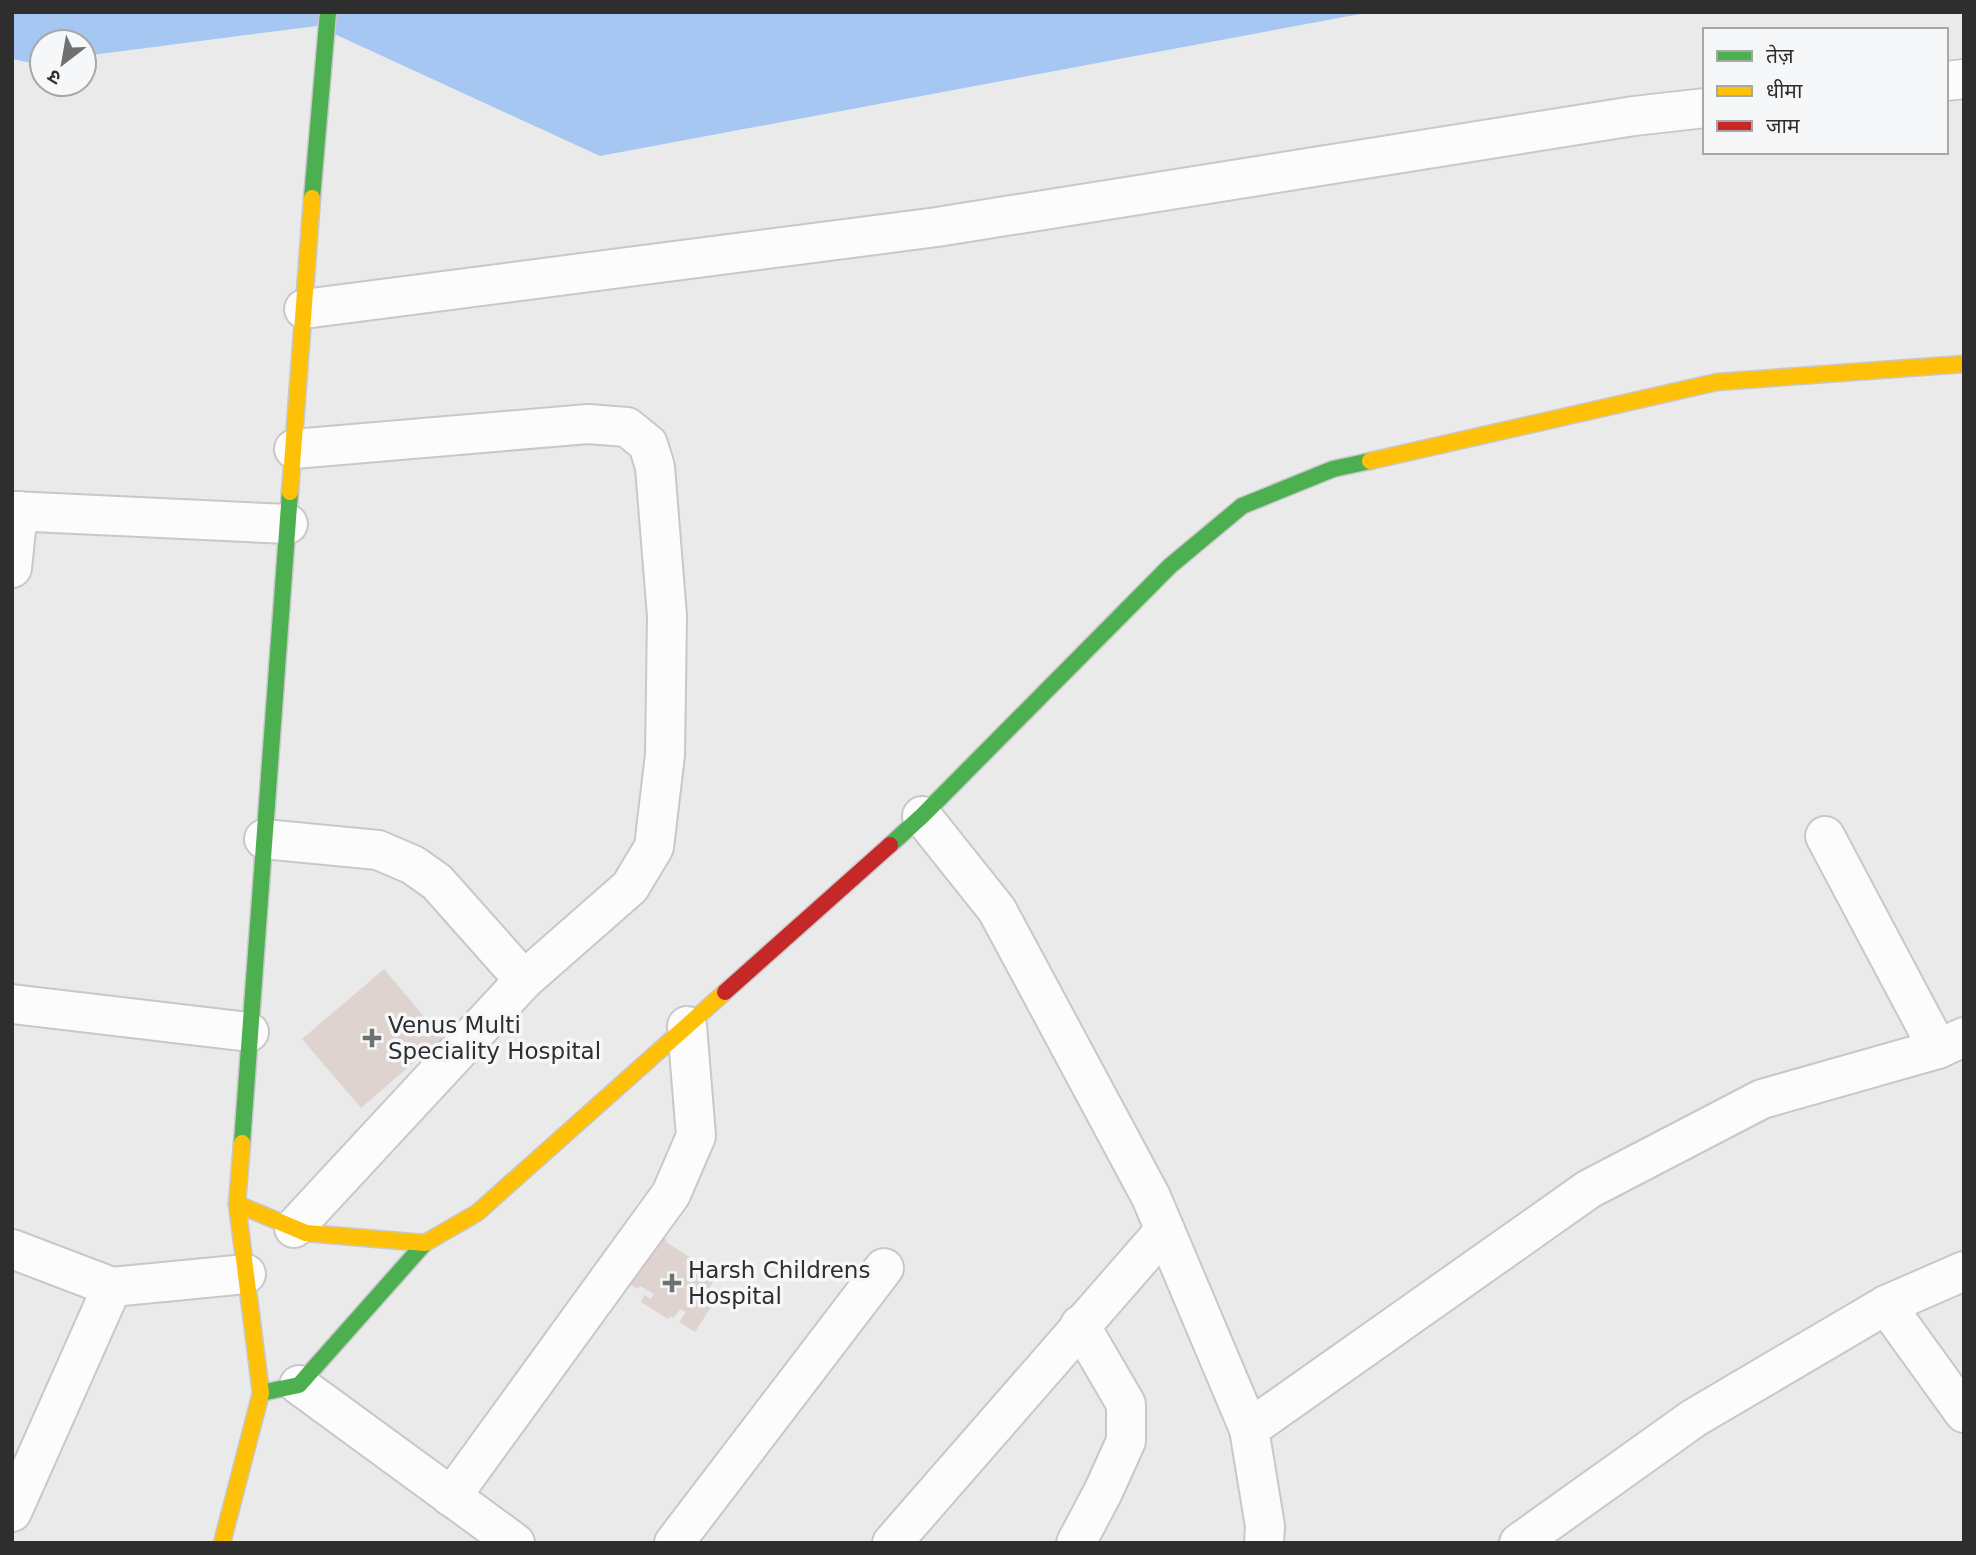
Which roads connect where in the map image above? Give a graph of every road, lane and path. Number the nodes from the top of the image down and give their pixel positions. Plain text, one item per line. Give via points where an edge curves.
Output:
1 (328, 12) edge
2 (1703, 108) edge
3 (304, 309) junction
4 (1964, 364) edge
5 (294, 449) junction
6 (15, 511) edge
7 (288, 524) junction
8 (12, 568) edge
9 (922, 816) junction
10 (1825, 836) dead end
11 (264, 839) junction
12 (524, 980) junction
13 (12, 1004) edge
14 (687, 1027) junction
15 (249, 1032) junction
16 (1951, 1043) edge
17 (237, 1204) junction
18 (294, 1228) junction
19 (1165, 1230) junction
20 (425, 1242) junction
21 (12, 1250) edge
22 (884, 1268) dead end
23 (1964, 1271) edge
24 (246, 1274) junction
25 (112, 1287) junction
26 (1886, 1305) junction
27 (1080, 1325) junction
28 (299, 1385) junction
29 (261, 1393) junction
30 (1964, 1413) edge
31 (1249, 1429) junction
32 (451, 1496) junction
33 (12, 1512) edge
34 (900, 1540) edge
35 (222, 1543) edge
36 (515, 1543) edge
37 (674, 1543) edge
38 (1076, 1543) edge
39 (1264, 1543) edge
40 (1519, 1543) edge

1 - 3 street
2 - 3 street via 937,227
3 - 5 street
4 - 9 street via 1717,382 1333,469 1242,506 1170,566
5 - 7 street
5 - 12 street via 588,424 628,427 648,444 655,467 667,615 665,755 653,847 629,887
6 - 7 street
6 - 8 street
7 - 11 street
9 - 14 street
9 - 19 street via 997,910
10 - 16 street
11 - 12 street via 377,850 413,865 437,881
11 - 15 street
12 - 18 street
13 - 15 street
14 - 20 street via 477,1213
14 - 32 street via 696,1136 671,1194
15 - 17 street
16 - 31 street via 1762,1099 1588,1189
17 - 18 street
17 - 24 street
18 - 20 street via 306,1233
19 - 27 street
19 - 31 street
20 - 28 street
21 - 25 street
22 - 37 street
23 - 26 street
24 - 25 street
24 - 29 street
25 - 33 street
26 - 30 street
26 - 40 street via 1694,1418
27 - 34 street
27 - 38 street via 1126,1404 1126,1441
28 - 29 street
28 - 32 street
29 - 35 street
31 - 39 street
32 - 36 street

